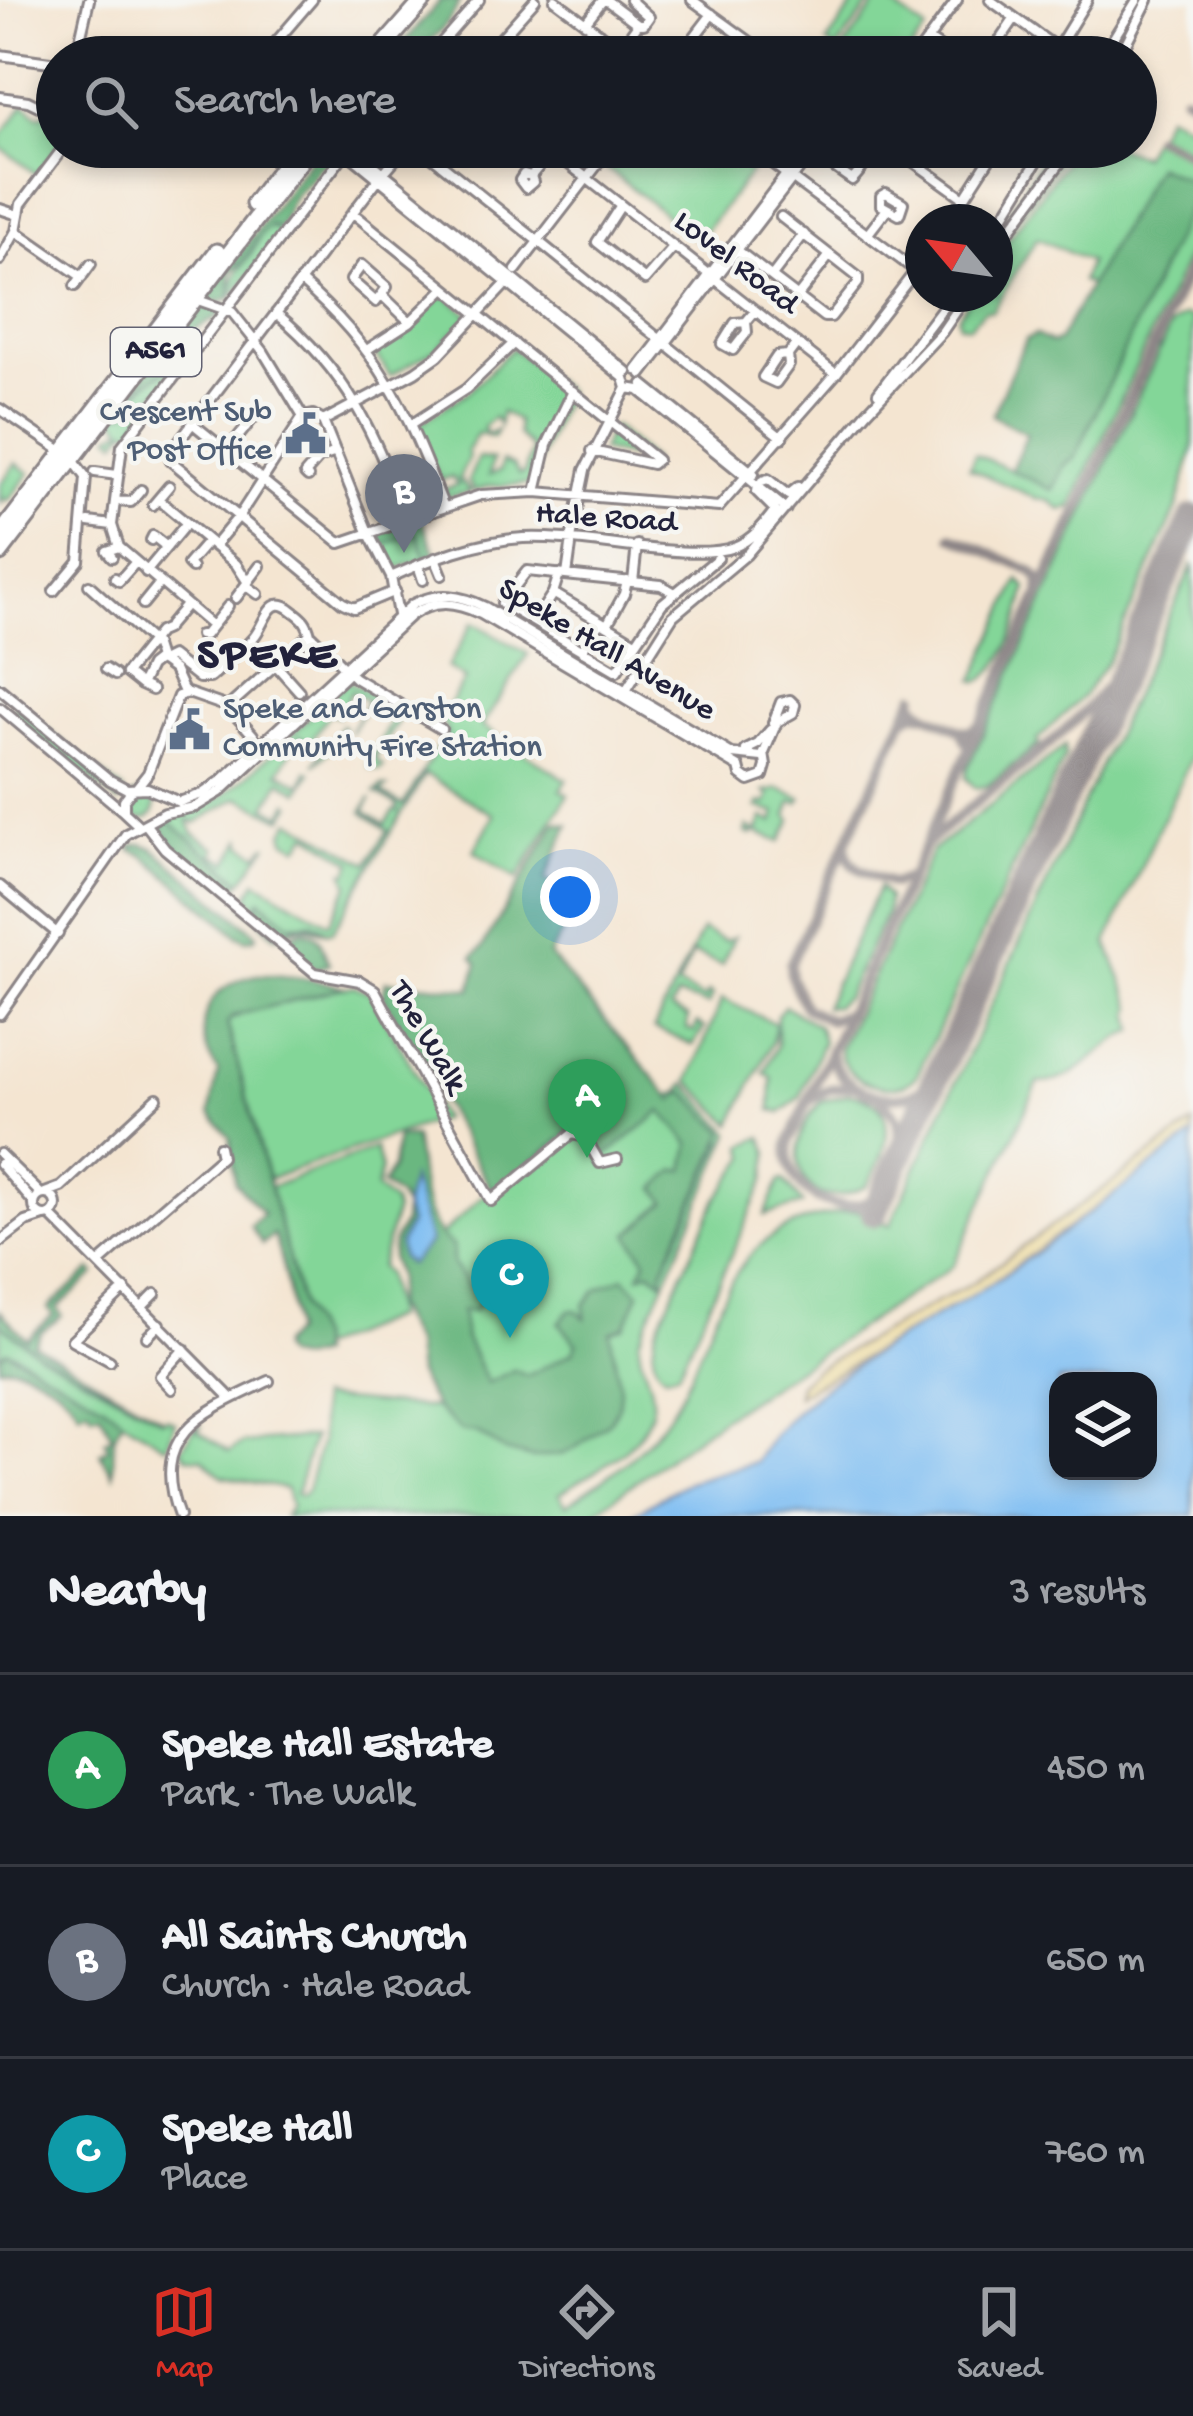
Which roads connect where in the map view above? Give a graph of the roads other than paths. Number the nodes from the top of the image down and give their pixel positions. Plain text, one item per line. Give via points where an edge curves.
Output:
1 (89, 0) edge
2 (312, 0) edge
3 (424, 0) edge
4 (436, 0) edge
5 (479, 0) edge
6 (535, 0) edge
7 (555, 0) edge
8 (604, 0) edge
9 (630, 0) edge
10 (692, 0) edge
11 (957, 0) edge
12 (990, 0) edge
13 (1087, 0) edge
14 (1137, 0) edge
15 (1148, 0) edge
16 (712, 14) junction
17 (1015, 18) junction
18 (586, 23) junction
19 (638, 24) junction
20 (81, 36) edge
21 (280, 36) edge
22 (392, 36) edge
23 (405, 36) edge
24 (447, 36) edge
25 (503, 36) edge
26 (603, 36) edge
27 (629, 36) edge
28 (696, 36) edge
29 (742, 36) edge
30 (930, 36) edge
31 (1003, 36) edge
32 (1035, 36) edge
33 (1065, 36) edge
34 (1115, 36) edge
35 (1130, 36) edge
36 (0, 55) edge
37 (36, 59) edge
38 (0, 97) edge
39 (36, 105) edge
40 (48, 168) edge
41 (282, 168) edge
42 (288, 168) edge
43 (329, 168) edge
44 (371, 168) edge
45 (387, 168) edge
46 (446, 168) edge
47 (536, 168) edge
48 (574, 168) edge
49 (594, 168) edge
50 (779, 168) edge
51 (795, 168) edge
52 (922, 168) edge
53 (983, 168) edge
54 (1033, 168) edge
55 (1056, 168) edge
56 (381, 175) junction
57 (531, 176) dead end
58 (789, 176) junction
59 (587, 178) junction
60 (964, 198) junction
61 (960, 204) edge
62 (1011, 204) edge
63 (621, 206) junction
64 (0, 209) edge
65 (887, 209) dead end
66 (352, 212) junction
67 (18, 215) junction
68 (781, 217) dead end
69 (1013, 226) edge
70 (16, 232) junction
71 (804, 234) junction
72 (867, 235) junction
73 (535, 239) junction
74 (674, 247) junction
75 (737, 250) junction
76 (830, 255) junction
77 (0, 260) edge
78 (905, 263) edge
79 (91, 265) dead end
80 (516, 270) dead end
81 (772, 276) junction
82 (82, 277) junction
83 (712, 277) junction
84 (300, 281) junction
85 (905, 285) edge
86 (75, 286) dead end
87 (502, 287) dead end
88 (446, 288) junction
89 (191, 296) junction
90 (382, 296) junction
91 (798, 296) junction
92 (227, 308) junction
93 (754, 311) junction
94 (939, 312) edge
95 (957, 312) edge
96 (276, 313) junction
97 (480, 315) junction
98 (410, 322) junction
99 (746, 322) dead end
100 (255, 341) junction
101 (663, 341) junction
102 (514, 343) junction
103 (797, 344) junction
104 (368, 349) junction
105 (788, 355) dead end
106 (836, 374) junction
107 (634, 379) junction
108 (392, 385) junction
109 (574, 391) junction
110 (358, 404) junction
111 (0, 409) edge
112 (256, 412) dead end
113 (304, 417) junction
114 (607, 420) junction
115 (323, 421) junction
116 (193, 423) junction
117 (412, 424) junction
118 (782, 438) junction
119 (227, 451) junction
120 (592, 451) junction
121 (336, 452) junction
122 (66, 460) junction
123 (95, 472) dead end
124 (117, 475) junction
125 (750, 475) junction
126 (308, 477) dead end
127 (260, 479) junction
128 (760, 483) junction
129 (803, 485) junction
130 (169, 486) dead end
131 (141, 490) dead end
132 (536, 492) junction
133 (578, 496) junction
134 (115, 502) junction
135 (443, 505) junction
136 (788, 506) junction
137 (239, 516) junction
138 (406, 518) junction
139 (89, 523) dead end
140 (186, 524) junction
141 (112, 525) junction
142 (368, 532) junction
143 (0, 536) edge
144 (153, 536) dead end
145 (571, 542) junction
146 (211, 544) junction
147 (637, 545) junction
148 (167, 547) junction
149 (119, 548) junction
150 (108, 551) dead end
151 (0, 553) edge
152 (436, 558) junction
153 (714, 559) dead end
154 (135, 562) junction
155 (418, 565) junction
156 (257, 567) dead end
157 (192, 568) dead end
158 (146, 572) junction
159 (563, 574) junction
160 (442, 575) dead end
161 (391, 577) junction
162 (115, 578) dead end
163 (423, 580) dead end
164 (630, 582) junction
165 (160, 583) junction
166 (247, 583) junction
167 (89, 585) dead end
168 (54, 591) dead end
169 (395, 591) junction
170 (553, 593) junction
171 (675, 593) junction
172 (258, 594) dead end
173 (457, 596) junction
174 (146, 603) dead end
175 (186, 605) junction
176 (485, 616) junction
177 (400, 621) junction
178 (534, 622) junction
179 (604, 623) junction
180 (212, 626) junction
181 (310, 634) junction
182 (200, 635) dead end
183 (152, 640) junction
184 (635, 642) junction
185 (582, 651) junction
186 (160, 660) junction
187 (275, 664) junction
188 (346, 669) junction
189 (141, 685) junction
190 (0, 689) edge
191 (152, 690) dead end
192 (299, 691) dead end
193 (184, 692) junction
194 (623, 694) junction
195 (228, 707) junction
196 (0, 708) edge
197 (441, 729) dead end
198 (770, 730) junction
199 (253, 735) dead end
200 (710, 741) junction
201 (763, 758) junction
202 (744, 759) junction
203 (148, 772) junction
204 (135, 788) junction
205 (155, 793) junction
206 (125, 813) junction
207 (157, 818) junction
208 (144, 825) junction
209 (156, 834) junction
210 (121, 839) junction
211 (0, 886) edge
212 (58, 934) junction
213 (0, 1014) edge
214 (157, 1098) dead end
215 (219, 1147) dead end
216 (0, 1154) edge
217 (617, 1159) dead end
218 (0, 1164) edge
219 (61, 1187) junction
220 (38, 1199) junction
221 (51, 1210) junction
222 (26, 1222) junction
223 (0, 1242) edge
224 (100, 1262) junction
225 (125, 1289) junction
226 (155, 1294) dead end
227 (143, 1306) junction
228 (160, 1324) junction
229 (147, 1337) dead end
230 (184, 1349) junction
231 (110, 1361) dead end
232 (269, 1381) dead end
233 (172, 1389) dead end
234 (231, 1398) junction
235 (179, 1516) edge

1 - 20 street
2 - 21 street
3 - 22 highway
4 - 23 highway
5 - 24 street
6 - 25 street
7 - 18 street
8 - 18 street
8 - 19 street
9 - 19 street via 648,14
10 - 16 street
11 - 30 street
12 - 17 street
13 - 33 street
14 - 34 street
15 - 35 street
16 - 28 street
16 - 29 street
17 - 31 street
17 - 32 street
18 - 26 street
19 - 27 street
36 - 37 street
38 - 39 street
40 - 67 street
41 - 89 highway, A561
42 - 89 highway, A561
43 - 92 street
44 - 56 street
45 - 56 street
46 - 73 street
47 - 57 street
48 - 59 street, Lovel Road
49 - 59 street
50 - 58 street
51 - 58 street
52 - 60 street
53 - 60 street
54 - 62 street
55 - 69 street
56 - 66 street
56 - 107 street
58 - 72 street
58 - 75 street
58 - 83 street
59 - 63 street, Lovel Road
59 - 73 street
60 - 61 street
63 - 74 street, Lovel Road
63 - 74 street via 597,242 629,268 649,280
64 - 67 street
65 - 72 street
66 - 84 street
66 - 88 street
67 - 70 street
68 - 71 street
70 - 77 street
70 - 82 street
71 - 76 street
71 - 81 street
72 - 78 street
73 - 80 street
73 - 101 street
74 - 83 street, Lovel Road
75 - 81 street
75 - 83 street
76 - 91 street
76 - 91 street via 859,278 844,300 829,318
79 - 82 street
81 - 91 street
82 - 86 street
83 - 93 street, Lovel Road
83 - 101 street
84 - 96 street
84 - 104 street
85 - 106 street
87 - 97 street
88 - 97 street
88 - 98 street
89 - 92 street
89 - 122 highway, A561
90 - 90 street via 374,302 351,280 362,265 387,287
90 - 98 street
92 - 100 street
92 - 124 street via 122,446
93 - 99 street
93 - 103 street, Lovel Road
94 - 129 street
95 - 129 street
96 - 100 street
96 - 110 street via 322,355
97 - 102 street
97 - 108 street
98 - 104 street
100 - 113 street
100 - 116 street
101 - 107 street
101 - 118 street
102 - 109 street
102 - 117 street via 466,389
103 - 105 street
103 - 106 street, Lovel Road
104 - 108 street
106 - 118 street
107 - 114 street
107 - 125 street
108 - 110 street
108 - 117 street
109 - 114 street
109 - 132 street via 547,445
110 - 115 street
110 - 138 street
111 - 122 street
112 - 119 street
113 - 115 street
113 - 127 street
114 - 120 street
114 - 120 street via 657,460
115 - 121 street
116 - 119 street
116 - 137 street via 171,461
117 - 135 street
118 - 125 street
119 - 127 street
120 - 133 street
121 - 126 street via 312,464
121 - 142 street
122 - 143 highway, A561
122 - 151 highway, A561
122 - 168 street via 86,477 86,492 79,561
123 - 124 street
124 - 134 street
125 - 128 street
125 - 133 street via 714,508
127 - 137 street
127 - 142 street via 334,541
128 - 129 street via 768,479 788,495
128 - 136 street
128 - 147 street, Hale Road via 757,492 776,511 741,544
129 - 136 street
130 - 140 street via 155,502
131 - 134 street via 131,502
132 - 133 street
132 - 135 street
133 - 145 street
134 - 141 street
135 - 138 street
136 - 194 street via 740,562 673,616
137 - 146 street
137 - 169 street via 350,607
138 - 142 street
139 - 141 street
140 - 146 street
140 - 148 street
141 - 149 street
142 - 161 street
144 - 148 street
145 - 147 street, Hale Road
145 - 152 street, Hale Road via 520,538
145 - 159 street
146 - 157 street
146 - 166 street
147 - 164 street
148 - 158 street
149 - 150 street
149 - 154 street
152 - 155 street, Hale Road
152 - 160 street
153 - 171 street
154 - 158 street
154 - 162 street
155 - 161 street, Hale Road
155 - 163 street
156 - 166 street
158 - 165 street
159 - 164 street
159 - 170 street
159 - 178 street via 523,572 502,603
161 - 169 street
164 - 171 street
164 - 179 street
165 - 174 street
165 - 175 street
166 - 172 street
166 - 180 street
167 - 183 street
169 - 177 street
170 - 178 street
170 - 179 street
171 - 184 street
173 - 176 street
173 - 177 street, Speke Hall Avenue via 421,600
173 - 194 street, Speke Hall Avenue
175 - 180 street
175 - 183 street
176 - 177 street, Speke Hall Avenue via 443,603
176 - 194 street, Speke Hall Avenue
177 - 188 street, Speke Hall Avenue
178 - 185 street
179 - 184 street
179 - 185 street
180 - 182 street
181 - 186 street via 303,619 278,604 210,679 171,656
181 - 187 street
181 - 188 street
183 - 186 street
183 - 189 street via 116,672
184 - 185 street via 617,671
186 - 189 street
186 - 193 street
187 - 192 street
187 - 195 street
188 - 197 street
188 - 205 street, Speke Hall Avenue via 212,788 186,801
188 - 207 street, Speke Hall Avenue via 213,798
189 - 191 street
190 - 204 street via 110,780
193 - 195 street
193 - 203 street
194 - 200 street, Speke Hall Avenue
194 - 202 street, Speke Hall Avenue
195 - 199 street
196 - 206 street
198 - 200 street via 743,751
198 - 201 street via 779,704 793,701 795,711 778,720
198 - 202 street
200 - 202 street, Speke Hall Avenue
201 - 202 street
201 - 202 street via 759,780 746,779
203 - 204 street
203 - 205 street
204 - 205 street
204 - 206 street
205 - 207 street
206 - 208 street
206 - 210 street
207 - 208 street
207 - 209 street
208 - 209 street, The Walk
208 - 210 street
209 - 217 street, The Walk via 315,973 375,990 491,1201 572,1134 585,1137 598,1161
210 - 212 street
211 - 212 street
212 - 213 street
214 - 219 street
215 - 224 street via 221,1157
216 - 220 street
218 - 220 street
219 - 220 street
219 - 221 street
220 - 221 street
220 - 221 street
220 - 222 street
221 - 222 street
221 - 224 street
222 - 223 street
224 - 225 street
225 - 227 street
225 - 231 street via 69,1338
226 - 227 street
227 - 228 street
228 - 229 street
228 - 230 street
230 - 233 street via 160,1376
230 - 234 street
232 - 234 street
234 - 235 street via 187,1428 165,1467

